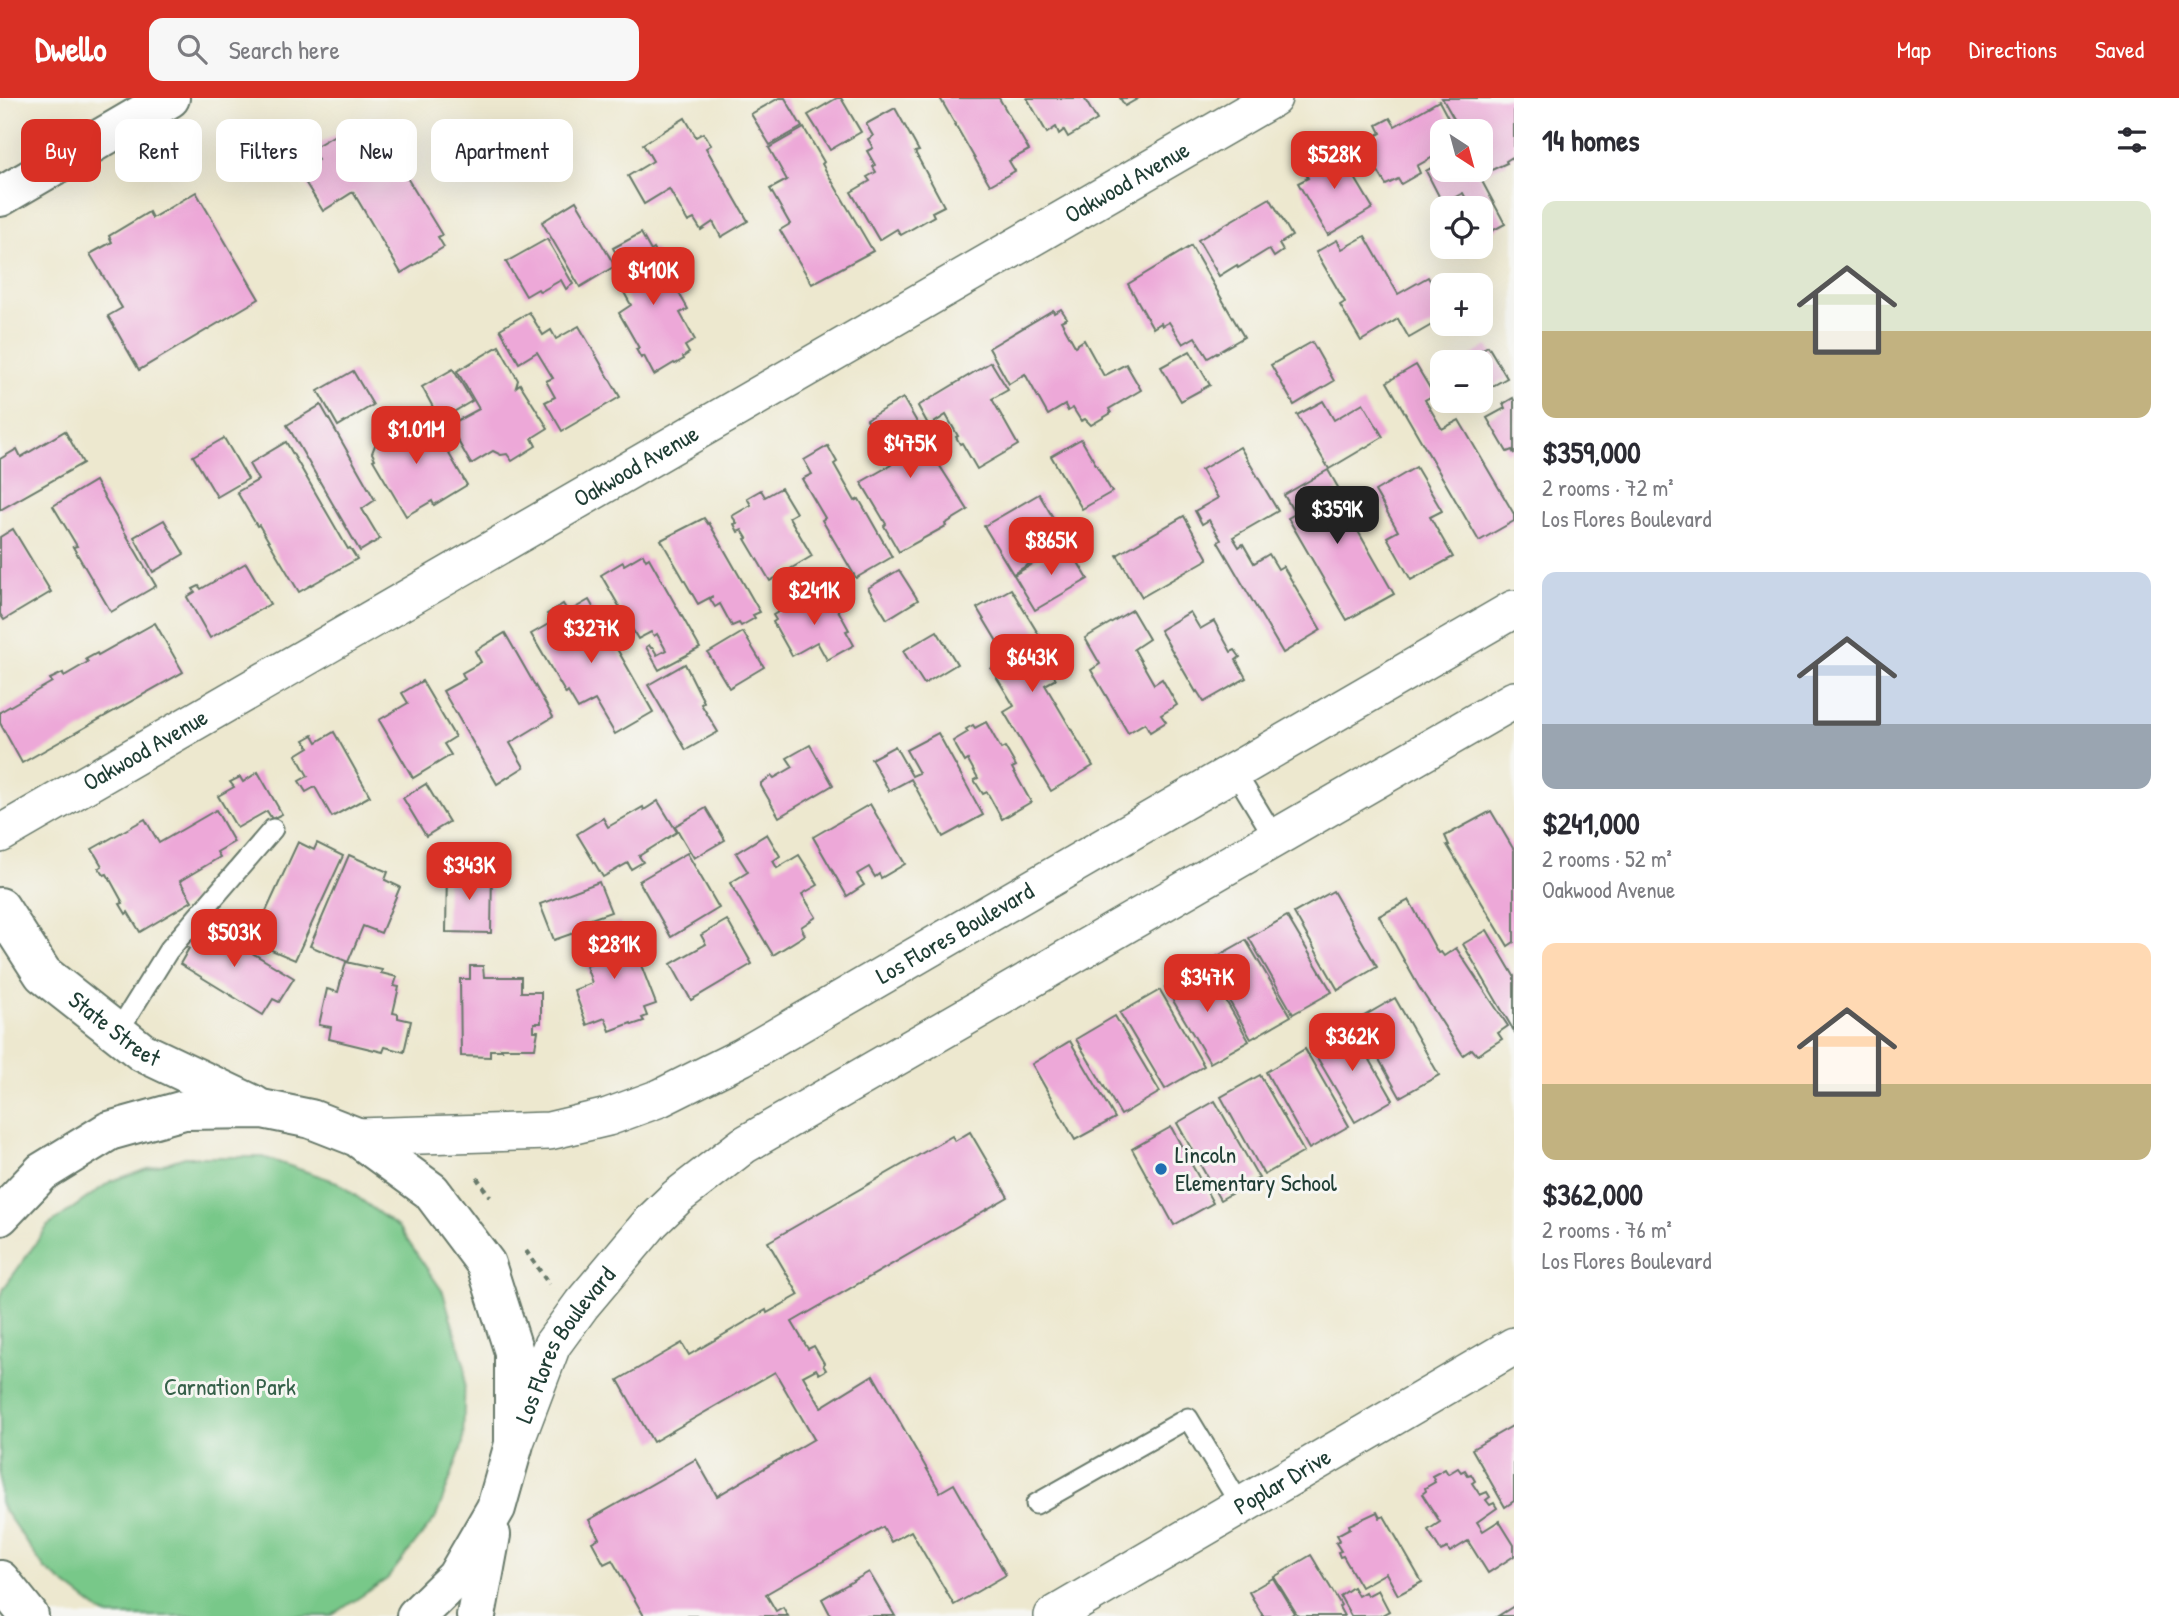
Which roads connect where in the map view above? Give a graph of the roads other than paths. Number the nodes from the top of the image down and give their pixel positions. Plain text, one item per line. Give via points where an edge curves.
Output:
1 (170, 98) edge
2 (1273, 98) edge
3 (0, 197) edge
4 (1514, 609) edge
5 (1514, 700) edge
6 (1235, 772) junction
7 (273, 829) dead end
8 (0, 834) edge
9 (1275, 838) junction
10 (0, 907) edge
11 (117, 1033) junction
12 (262, 1109) junction
13 (356, 1138) junction
14 (0, 1216) edge
15 (1514, 1346) edge
16 (514, 1444) junction
17 (1036, 1504) dead end
18 (1241, 1506) junction
19 (496, 1508) junction
20 (0, 1580) edge
21 (29, 1616) edge
22 (416, 1616) edge
23 (476, 1616) edge
24 (1053, 1616) edge

1 - 3 main road
2 - 8 street, Oakwood Avenue
4 - 6 street, Los Flores Boulevard
5 - 9 street, Los Flores Boulevard
6 - 9 lane
6 - 13 street, Los Flores Boulevard via 754,1050 660,1098 550,1131
7 - 11 lane via 168,951
9 - 16 street, Los Flores Boulevard via 744,1145 677,1197 651,1222 552,1345
10 - 11 main road, State Street via 43,974
11 - 12 main road, State Street via 142,1052
12 - 13 main road via 311,1119
12 - 14 main road via 184,1110 109,1131 42,1172
13 - 16 main road via 431,1191 486,1265 514,1352
15 - 18 street, Poplar Drive
16 - 19 main road
17 - 18 lane via 1188,1418
18 - 24 street, Poplar Drive
19 - 22 main road via 456,1577
19 - 23 main road
20 - 21 main road

